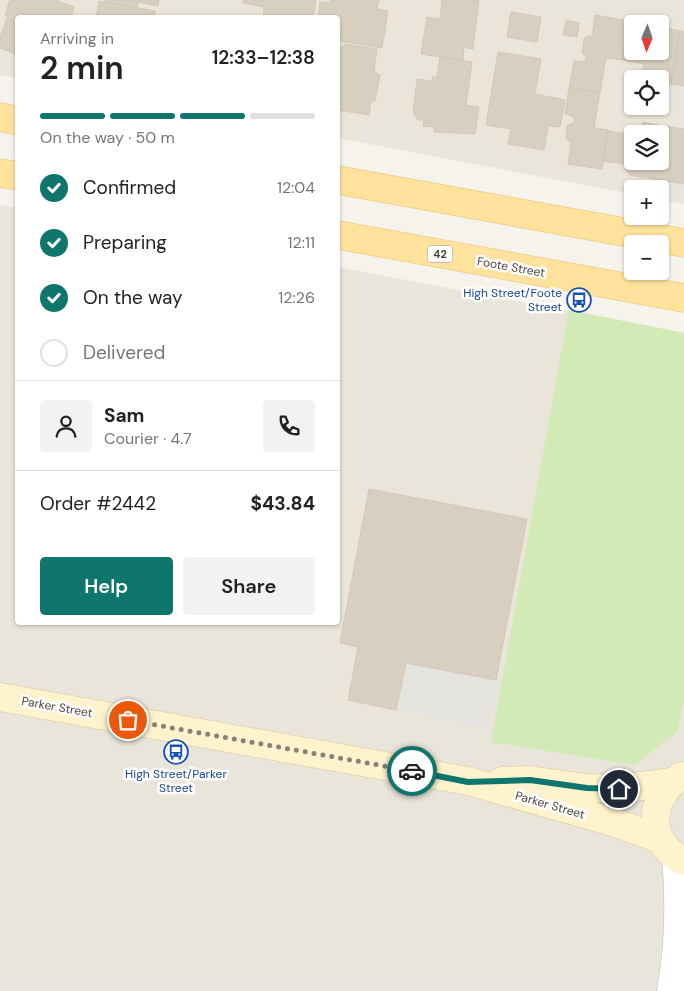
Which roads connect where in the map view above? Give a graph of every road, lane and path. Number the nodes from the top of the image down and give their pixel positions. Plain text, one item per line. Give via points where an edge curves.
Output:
1 (0, 117) edge
2 (15, 120) edge
3 (0, 173) edge
4 (15, 176) edge
5 (340, 180) edge
6 (340, 235) edge
7 (684, 243) edge
8 (684, 298) edge
9 (0, 697) edge
10 (680, 776) edge
11 (468, 782) junction
12 (673, 852) edge
13 (680, 952) edge
14 (671, 991) edge

1 - 2 main road
3 - 4 main road
5 - 7 main road
6 - 8 main road, Foote Street / 42
9 - 11 main road, Parker Street
10 - 11 main road, Parker Street via 619,789 530,780
10 - 12 main road via 662,794 656,808 656,824
11 - 12 main road, Parker Street via 613,822
12 - 13 street via 678,886
13 - 14 street

